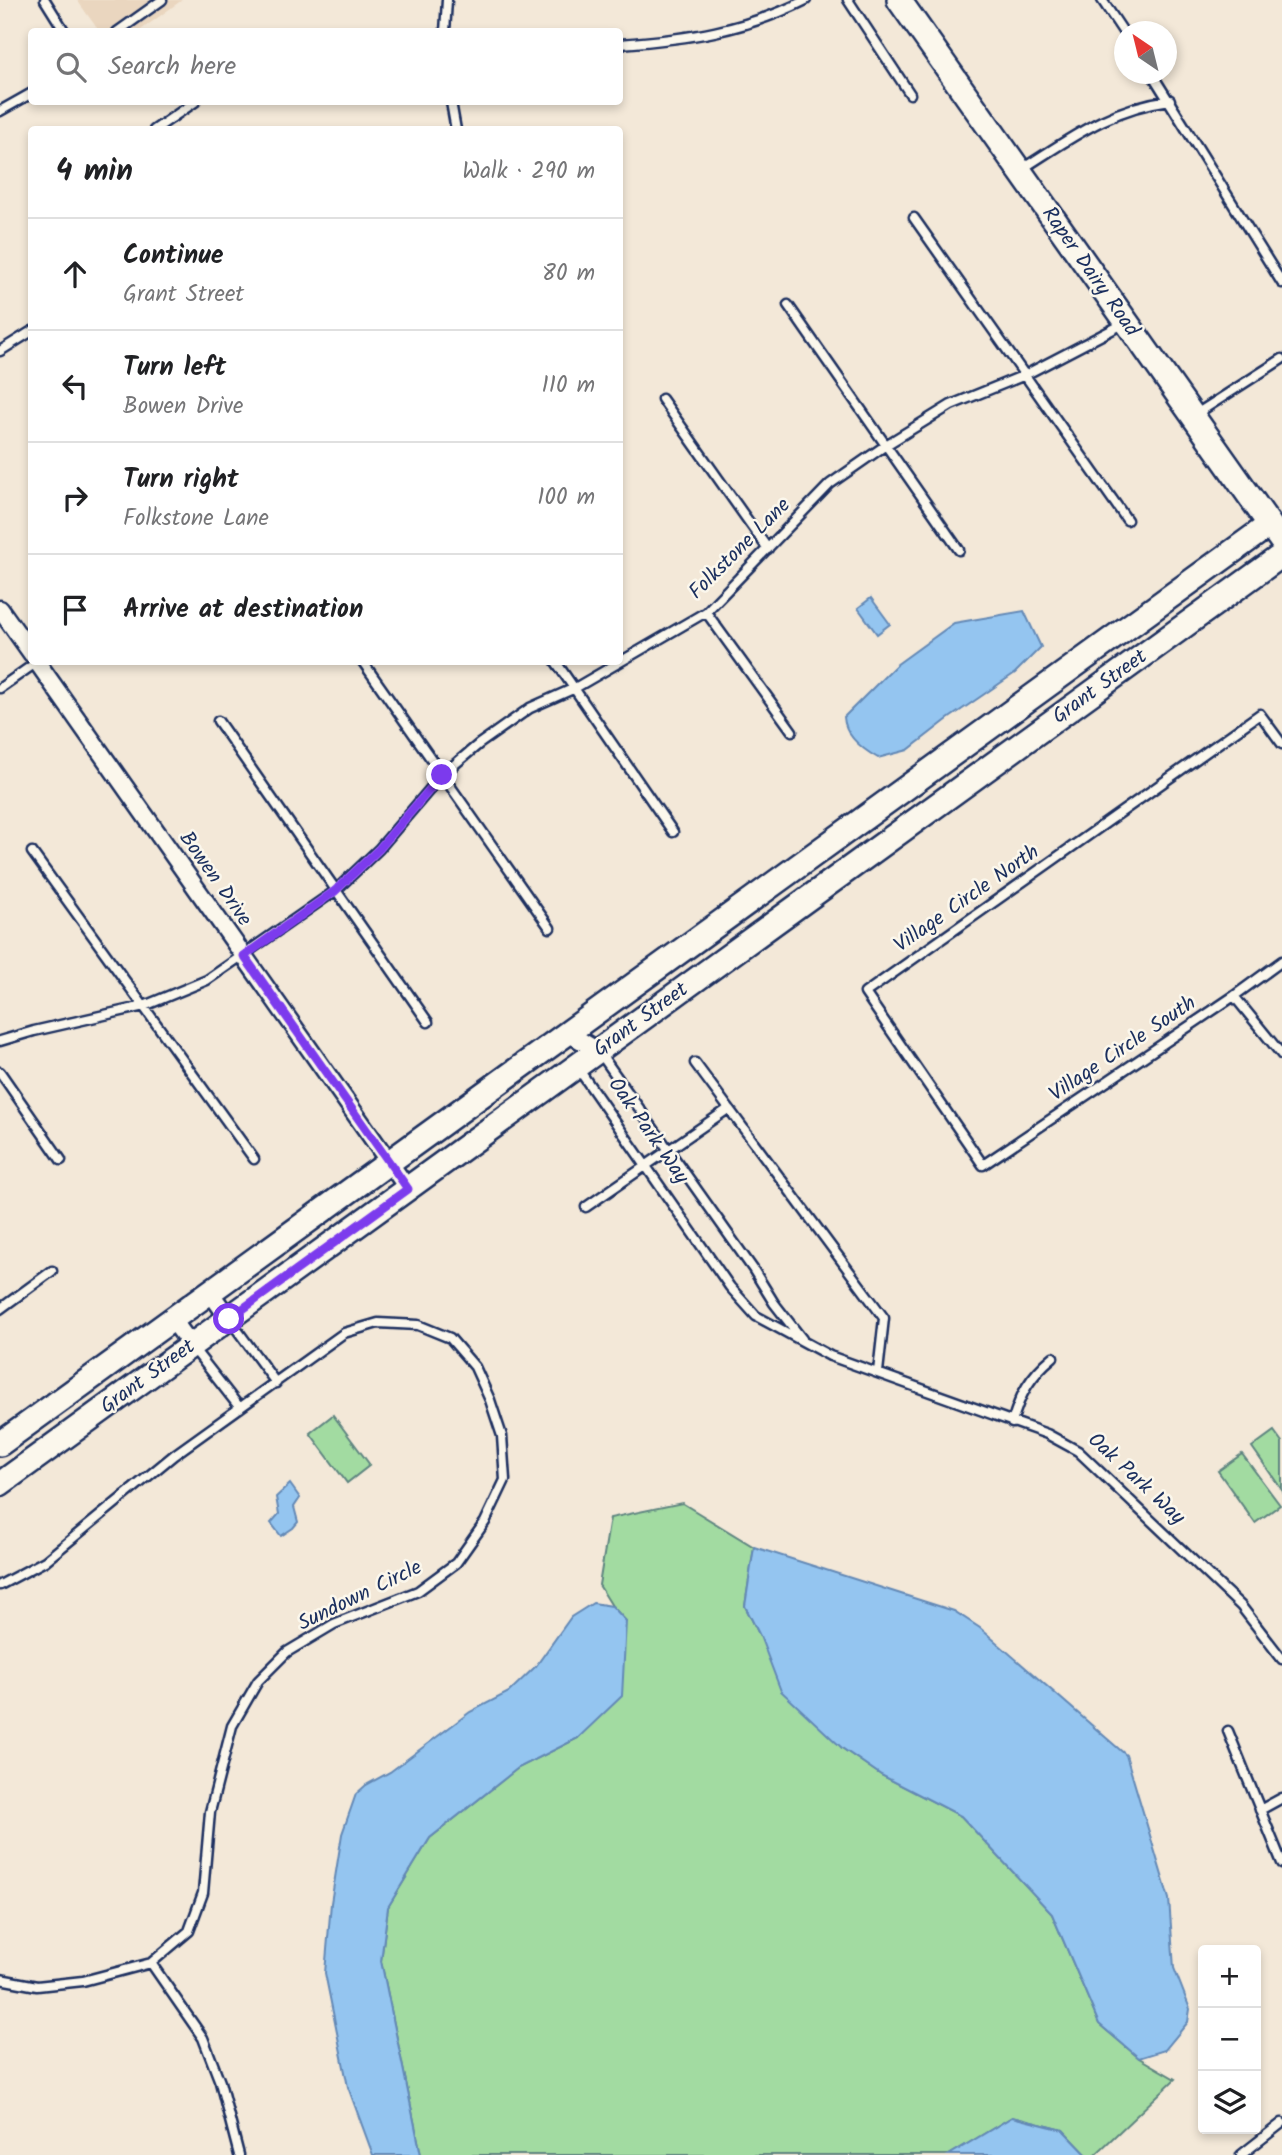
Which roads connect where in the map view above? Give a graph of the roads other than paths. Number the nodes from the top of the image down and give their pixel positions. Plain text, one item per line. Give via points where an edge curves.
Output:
1 (45, 0) edge
2 (162, 0) edge
3 (447, 0) edge
4 (806, 0) edge
5 (848, 0) edge
6 (899, 0) edge
7 (1102, 0) edge
8 (1117, 21) edge
9 (62, 28) edge
10 (123, 28) edge
11 (445, 28) edge
12 (623, 44) edge
13 (1159, 84) edge
14 (911, 94) dead end
15 (28, 95) edge
16 (1170, 100) junction
17 (191, 105) edge
18 (452, 105) edge
19 (0, 111) edge
20 (160, 126) edge
21 (455, 126) edge
22 (1019, 171) junction
23 (914, 218) dead end
24 (1282, 283) edge
25 (788, 305) dead end
26 (1125, 322) junction
27 (28, 334) edge
28 (0, 351) edge
29 (1282, 359) edge
30 (1025, 375) junction
31 (662, 399) dead end
32 (1192, 417) junction
33 (886, 445) junction
34 (1127, 520) dead end
35 (1276, 534) edge
36 (768, 548) junction
37 (960, 550) dead end
38 (1282, 555) edge
39 (0, 609) edge
40 (706, 611) junction
41 (28, 648) edge
42 (623, 660) edge
43 (33, 665) edge
44 (39, 665) edge
45 (365, 665) edge
46 (558, 665) edge
47 (614, 665) edge
48 (0, 688) edge
49 (575, 688) junction
50 (218, 721) dead end
51 (792, 731) dead end
52 (1282, 744) edge
53 (442, 775) junction
54 (673, 832) dead end
55 (32, 852) dead end
56 (335, 891) junction
57 (550, 928) dead end
58 (244, 956) junction
59 (1282, 961) edge
60 (1234, 996) junction
61 (144, 1006) junction
62 (428, 1022) dead end
63 (568, 1033) junction
64 (0, 1041) edge
65 (598, 1051) junction
66 (1282, 1055) edge
67 (695, 1063) dead end
68 (577, 1066) junction
69 (0, 1072) edge
70 (728, 1109) junction
71 (668, 1150) junction
72 (254, 1159) dead end
73 (61, 1160) dead end
74 (390, 1162) junction
75 (982, 1165) joint
76 (646, 1166) junction
77 (408, 1189) junction
78 (586, 1207) dead end
79 (52, 1271) dead end
80 (210, 1292) junction
81 (0, 1309) edge
82 (229, 1319) junction
83 (173, 1320) junction
84 (804, 1342) junction
85 (191, 1345) junction
86 (1054, 1357) dead end
87 (878, 1372) junction
88 (276, 1383) junction
89 (240, 1408) junction
90 (1012, 1423) junction
91 (0, 1444) edge
92 (0, 1484) edge
93 (0, 1585) edge
94 (1282, 1659) edge
95 (1228, 1731) dead end
96 (1282, 1798) edge
97 (1260, 1810) junction
98 (1282, 1863) edge
99 (151, 1963) junction
100 (0, 1979) edge
101 (1282, 2123) edge
102 (239, 2155) edge
103 (1241, 2155) edge

1 - 9 lane
2 - 10 lane
3 - 11 lane
4 - 12 lane via 734,29
5 - 14 lane
6 - 22 street, Raper Dairy Road
7 - 8 lane
13 - 16 lane
15 - 19 lane
16 - 22 lane via 1099,120
16 - 24 lane
17 - 20 lane
18 - 21 lane
22 - 26 street, Raper Dairy Road
23 - 30 lane
25 - 33 lane
26 - 30 lane, Folkstone Lane
26 - 32 street, Raper Dairy Road
27 - 28 lane
29 - 32 lane
30 - 33 lane, Folkstone Lane via 951,405
30 - 34 lane
31 - 36 lane
32 - 35 street, Raper Dairy Road
33 - 36 lane, Folkstone Lane via 830,484
33 - 37 lane
35 - 63 street, Grant Street
36 - 40 lane, Folkstone Lane
38 - 65 street, Grant Street
39 - 41 street
40 - 42 lane, Folkstone Lane
40 - 51 lane
43 - 48 lane
44 - 58 street, Bowen Drive
45 - 53 lane
46 - 49 lane
47 - 49 lane, Folkstone Lane
49 - 53 lane, Folkstone Lane via 530,708
49 - 54 lane
50 - 56 lane
52 - 75 lane, Village Circle North via 1260,713 865,993
53 - 56 lane, Folkstone Lane via 379,849
53 - 57 lane
55 - 61 lane
56 - 58 lane, Folkstone Lane
56 - 62 lane
58 - 61 lane, Folkstone Lane via 207,980
58 - 74 street, Bowen Drive
59 - 60 lane, Village Circle South
60 - 66 lane
60 - 75 lane, Village Circle South
61 - 64 lane, Folkstone Lane
61 - 72 lane
63 - 65 street, Oak Park Way
63 - 68 street, Oak Park Way
63 - 74 street, Grant Street
65 - 68 street, Grant Street
65 - 71 lane, Oak Park Way
67 - 70 lane
68 - 76 lane, Oak Park Way
68 - 77 street, Grant Street
69 - 73 lane
70 - 71 lane
70 - 87 lane via 884,1318
71 - 76 lane
71 - 84 lane, Oak Park Way
74 - 77 street, Bowen Drive
74 - 80 street, Grant Street
76 - 78 lane
76 - 84 lane, Oak Park Way via 755,1316
77 - 82 street, Grant Street
79 - 81 lane
80 - 82 street
80 - 83 street, Grant Street
82 - 85 street, Grant Street
82 - 88 lane
83 - 85 street
83 - 91 street, Grant Street
84 - 87 lane, Oak Park Way
85 - 89 lane
85 - 92 street, Grant Street
86 - 90 lane via 1030,1378
87 - 90 lane, Oak Park Way
88 - 89 lane, Sundown Circle
88 - 99 lane, Sundown Circle via 344,1333 378,1323 418,1325 450,1338 475,1367 490,1400 502,1436 505,1480 485,1522 456,1563 418,1591 334,1624 287,1652 258,1681 232,1726 220,1768 210,1812 204,1894 189,1931
89 - 93 lane, Sundown Circle via 174,1455 45,1562
90 - 94 lane, Oak Park Way via 1047,1434 1078,1451 1241,1606
95 - 97 lane
96 - 97 lane
97 - 98 lane
99 - 100 lane, Sundown Circle via 37,1986
99 - 102 lane via 204,2038
101 - 103 lane

